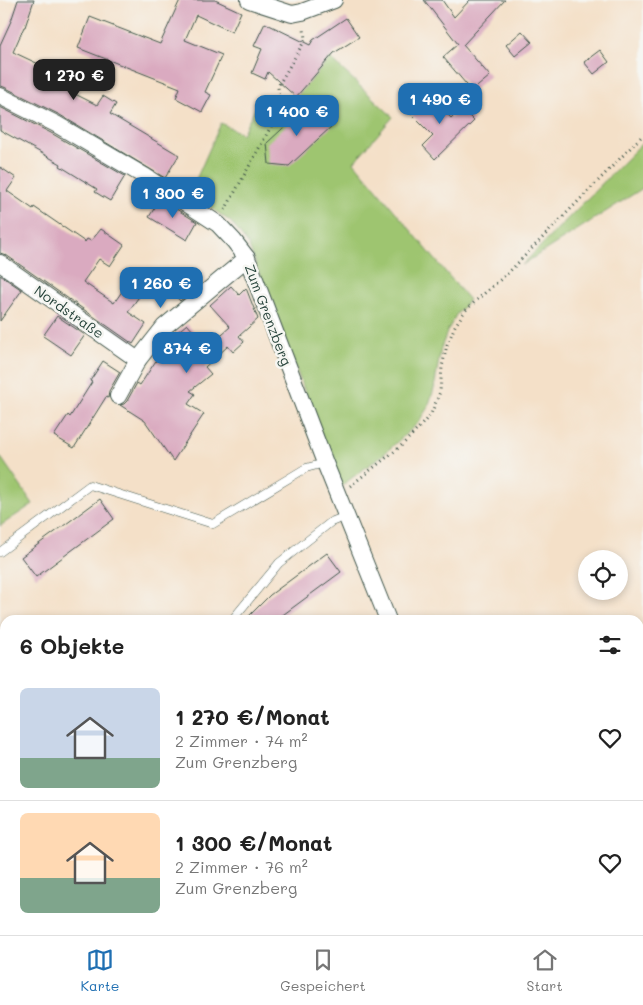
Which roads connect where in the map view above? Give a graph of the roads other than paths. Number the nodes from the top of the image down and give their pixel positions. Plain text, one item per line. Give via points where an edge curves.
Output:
1 (249, 0) edge
2 (334, 0) edge
3 (0, 96) edge
4 (246, 258) junction
5 (0, 263) edge
6 (138, 360) junction
7 (118, 396) dead end
8 (325, 463) junction
9 (346, 516) junction
10 (0, 552) edge
11 (236, 615) edge
12 (386, 615) edge

1 - 2 street via 292,14
3 - 4 street, Zum Grenzberg via 56,124 218,224
4 - 6 street via 164,327
4 - 8 street, Zum Grenzberg
5 - 6 street, Nordstraße
6 - 7 street
8 - 9 street, Zum Grenzberg
8 - 10 lane via 306,468 213,524 90,484
9 - 11 lane via 331,522 280,563
9 - 12 street, Zum Grenzberg

